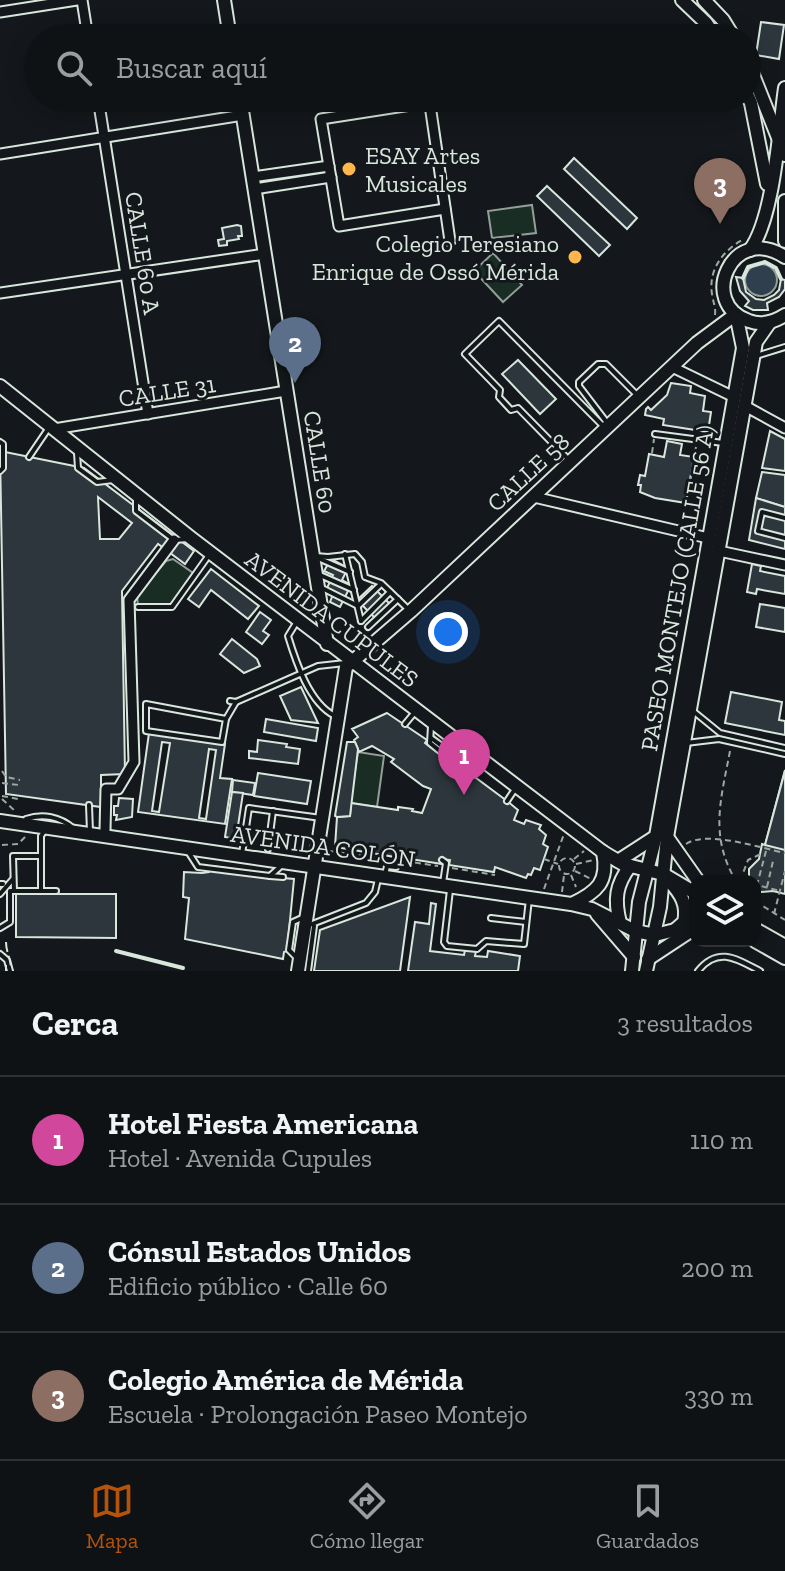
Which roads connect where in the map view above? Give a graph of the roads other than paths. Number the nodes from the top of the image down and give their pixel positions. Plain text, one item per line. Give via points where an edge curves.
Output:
1 (80, 0) edge
2 (224, 0) edge
3 (682, 0) edge
4 (704, 0) edge
5 (0, 12) edge
6 (85, 24) edge
7 (228, 24) edge
8 (707, 24) edge
9 (725, 24) edge
10 (761, 86) edge
11 (785, 89) edge
12 (761, 94) edge
13 (100, 112) edge
14 (242, 112) edge
15 (361, 112) edge
16 (431, 112) edge
17 (753, 112) edge
18 (243, 115) junction
19 (778, 137) junction
20 (104, 138) junction
21 (0, 154) edge
22 (785, 155) edge
23 (329, 166) junction
24 (331, 177) junction
25 (253, 183) junction
26 (769, 194) junction
27 (785, 205) edge
28 (445, 209) junction
29 (450, 241) dead end
30 (783, 249) edge
31 (750, 250) junction
32 (265, 254) junction
33 (126, 275) junction
34 (0, 293) edge
35 (736, 314) junction
36 (785, 315) edge
37 (770, 322) junction
38 (785, 347) edge
39 (753, 357) junction
40 (672, 367) junction
41 (0, 386) edge
42 (286, 391) junction
43 (734, 397) junction
44 (639, 398) junction
45 (745, 406) junction
46 (148, 414) junction
47 (52, 427) junction
48 (607, 428) junction
49 (785, 428) edge
50 (655, 434) road end
51 (0, 442) edge
52 (725, 444) junction
53 (29, 457) dead end
54 (571, 462) junction
55 (0, 471) edge
56 (136, 495) junction
57 (534, 497) junction
58 (785, 518) edge
59 (191, 538) junction
60 (708, 538) junction
61 (785, 538) edge
62 (174, 540) junction
63 (719, 551) junction
64 (211, 553) junction
65 (345, 554) junction
66 (312, 555) junction
67 (785, 565) edge
68 (315, 572) junction
69 (350, 572) junction
70 (381, 583) junction
71 (317, 586) junction
72 (354, 590) junction
73 (390, 592) junction
74 (398, 599) junction
75 (358, 606) junction
76 (138, 607) dead end
77 (411, 611) junction
78 (298, 621) junction
79 (368, 627) dead end
80 (327, 644) junction
81 (351, 662) junction
82 (300, 675) junction
83 (690, 709) junction
84 (416, 710) junction
85 (338, 718) junction
86 (226, 719) junction
87 (431, 722) junction
88 (405, 724) dead end
89 (684, 744) junction
90 (785, 751) edge
91 (485, 762) junction
92 (517, 787) junction
93 (507, 801) dead end
94 (89, 805) dead end
95 (273, 811) junction
96 (322, 818) junction
97 (19, 820) junction
98 (0, 821) edge
99 (48, 828) junction
100 (105, 830) dead end
101 (84, 833) junction
102 (662, 836) junction
103 (194, 847) junction
104 (268, 849) dead end
105 (404, 854) dead end
106 (41, 856) junction
107 (242, 856) junction
108 (600, 856) junction
109 (442, 860) dead end
110 (285, 863) junction
111 (624, 863) junction
112 (315, 867) junction
113 (648, 870) junction
114 (663, 874) junction
115 (693, 875) edge
116 (270, 876) junction
117 (13, 877) junction
118 (283, 877) dead end
119 (382, 877) junction
120 (446, 887) junction
121 (689, 889) edge
122 (14, 891) junction
123 (41, 891) junction
124 (56, 891) dead end
125 (0, 894) edge
126 (529, 898) junction
127 (575, 899) junction
128 (592, 909) junction
129 (491, 918) dead end
130 (309, 922) junction
131 (526, 922) junction
132 (620, 923) junction
133 (0, 928) edge
134 (689, 928) edge
135 (635, 931) junction
136 (672, 931) junction
137 (689, 932) edge
138 (761, 932) edge
139 (655, 935) junction
140 (761, 944) edge
141 (785, 946) edge
142 (0, 954) edge
143 (634, 957) junction
144 (785, 958) edge
145 (647, 965) edge
146 (302, 968) edge
147 (10, 971) edge
148 (632, 971) edge
149 (698, 971) edge
150 (760, 971) edge

1 - 5 street
1 - 6 street
2 - 7 main road
3 - 8 main road
4 - 9 main road
10 - 11 main road via 774,96
11 - 19 main road
12 - 19 main road
13 - 20 street, CALLE 60 A
14 - 18 main road, CALLE 60
15 - 23 street via 321,119
16 - 28 street
17 - 26 main road
18 - 20 street
18 - 25 main road, CALLE 60
19 - 22 main road
19 - 26 main road
20 - 21 street
20 - 33 street, CALLE 60 A
23 - 24 street
23 - 25 street
24 - 25 street
24 - 28 street via 339,226
25 - 32 main road, CALLE 60
26 - 31 main road
27 - 30 main road
28 - 29 street
30 - 31 main road
31 - 35 main road, PASEO MONTEJO (CALLE 56 A) via 735,258 724,280 725,298
32 - 33 street
32 - 42 main road, CALLE 60
33 - 34 street
33 - 46 street, CALLE 60 A
35 - 37 main road via 753,323
35 - 40 main road, CALLE 58
35 - 43 main road, PASEO MONTEJO (CALLE 56 A) via 743,348
36 - 37 main road
37 - 39 main road, PASEO MONTEJO (CALLE 56 A)
38 - 39 lane
39 - 45 main road, PASEO MONTEJO (CALLE 56 A)
40 - 43 street
40 - 44 main road, CALLE 58
41 - 47 main road, AVENIDA CUPULES
42 - 46 street, CALLE 31
42 - 66 main road, CALLE 60
43 - 52 main road, PASEO MONTEJO (CALLE 56 A)
44 - 48 main road, CALLE 58
44 - 48 lane via 606,364 598,364 579,382
45 - 49 street
45 - 63 main road, PASEO MONTEJO (CALLE 56 A)
46 - 47 street, CALLE 31
47 - 53 lane
47 - 56 main road, AVENIDA CUPULES
48 - 54 main road, CALLE 58
48 - 54 lane via 499,321 465,354 500,390 499,397 511,410 518,408
50 - 52 lane
51 - 55 lane
52 - 60 main road, PASEO MONTEJO (CALLE 56 A)
54 - 57 main road, CALLE 58
56 - 59 main road, AVENIDA CUPULES
56 - 62 lane via 136,511
57 - 60 street
57 - 77 main road, CALLE 58
58 - 61 lane via 762,512 758,531
59 - 62 lane
59 - 64 main road, AVENIDA CUPULES
60 - 102 main road, PASEO MONTEJO (CALLE 56 A)
62 - 100 street via 129,600 134,762 118,789 106,789
63 - 67 street
63 - 83 main road, PASEO MONTEJO (CALLE 56 A)
64 - 76 lane via 172,607
64 - 78 main road, AVENIDA CUPULES
65 - 66 lane
65 - 69 lane
65 - 70 lane via 359,557 365,577
66 - 68 main road, CALLE 60
66 - 69 lane
68 - 71 main road, CALLE 60
68 - 72 lane
69 - 72 lane
70 - 73 lane
70 - 75 lane
71 - 75 lane
71 - 80 main road, CALLE 60
72 - 75 lane
73 - 74 lane
73 - 75 lane via 361,621
74 - 77 lane
74 - 79 lane
77 - 81 main road, CALLE 58
78 - 80 main road, AVENIDA CUPULES
78 - 82 lane via 288,636
80 - 81 main road, AVENIDA CUPULES
81 - 82 lane via 318,666
81 - 84 main road, AVENIDA CUPULES
81 - 85 main road via 344,674
82 - 85 lane via 327,712
82 - 86 lane via 233,702
83 - 89 main road, PASEO MONTEJO (CALLE 56 A)
83 - 90 lane via 720,733
84 - 87 main road, AVENIDA CUPULES
84 - 88 lane
85 - 96 main road
86 - 86 lane via 160,707 146,704 146,731 222,742
87 - 91 main road, AVENIDA CUPULES
87 - 91 lane via 431,738 469,766
89 - 90 lane via 719,739
89 - 102 main road, PASEO MONTEJO (CALLE 56 A)
91 - 92 main road, AVENIDA CUPULES
92 - 93 lane
92 - 108 main road, AVENIDA CUPULES
94 - 101 lane
95 - 96 lane
95 - 104 lane
95 - 107 lane via 249,808
96 - 112 main road
97 - 98 main road, AVENIDA COLÓN
97 - 99 main road, AVENIDA COLÓN
97 - 101 lane via 62,819
99 - 101 main road, AVENIDA COLÓN
99 - 106 lane via 41,836
101 - 103 main road, AVENIDA COLÓN
102 - 111 main road
102 - 113 main road, PASEO MONTEJO (CALLE 56 A)
102 - 114 main road, PASEO MONTEJO (CALLE 56 A)
102 - 115 main road
103 - 107 main road, AVENIDA COLÓN
103 - 116 lane via 198,867
105 - 119 lane
106 - 117 lane via 13,856
106 - 123 lane
107 - 110 main road, AVENIDA COLÓN
108 - 111 main road, AVENIDA CUPULES
108 - 127 main road via 605,871 597,889
109 - 120 lane
110 - 112 main road, AVENIDA COLÓN
110 - 116 lane
111 - 113 main road, AVENIDA CUPULES
111 - 132 main road via 615,896
112 - 119 main road, AVENIDA COLÓN
112 - 130 main road
113 - 114 main road, AVENIDA CUPULES
113 - 135 main road, PASEO MONTEJO (CALLE 56 A)
114 - 121 main road, AVENIDA CUPULES
114 - 136 main road via 686,907 684,922
114 - 139 main road, PASEO MONTEJO (CALLE 56 A)
116 - 118 lane
117 - 122 lane
117 - 125 lane
119 - 120 main road, AVENIDA COLÓN
119 - 130 lane via 366,903
120 - 126 main road, AVENIDA COLÓN
120 - 131 lane via 447,946 524,944
122 - 123 lane
122 - 133 lane via 10,922
123 - 124 lane
126 - 127 main road, AVENIDA COLÓN
126 - 131 lane
127 - 128 main road, AVENIDA COLÓN
128 - 132 main road, AVENIDA COLÓN
128 - 143 main road
129 - 131 lane
130 - 146 main road
132 - 135 main road, AVENIDA COLÓN
134 - 136 main road
135 - 139 main road, AVENIDA COLÓN
135 - 143 main road, PASEO MONTEJO (CALLE 56 A)
136 - 139 main road
137 - 145 main road
138 - 141 main road
139 - 145 main road, PASEO MONTEJO (CALLE 56 A)
140 - 144 main road
142 - 147 lane
143 - 148 main road, PASEO MONTEJO (CALLE 56 A)
149 - 150 lane via 725,954

